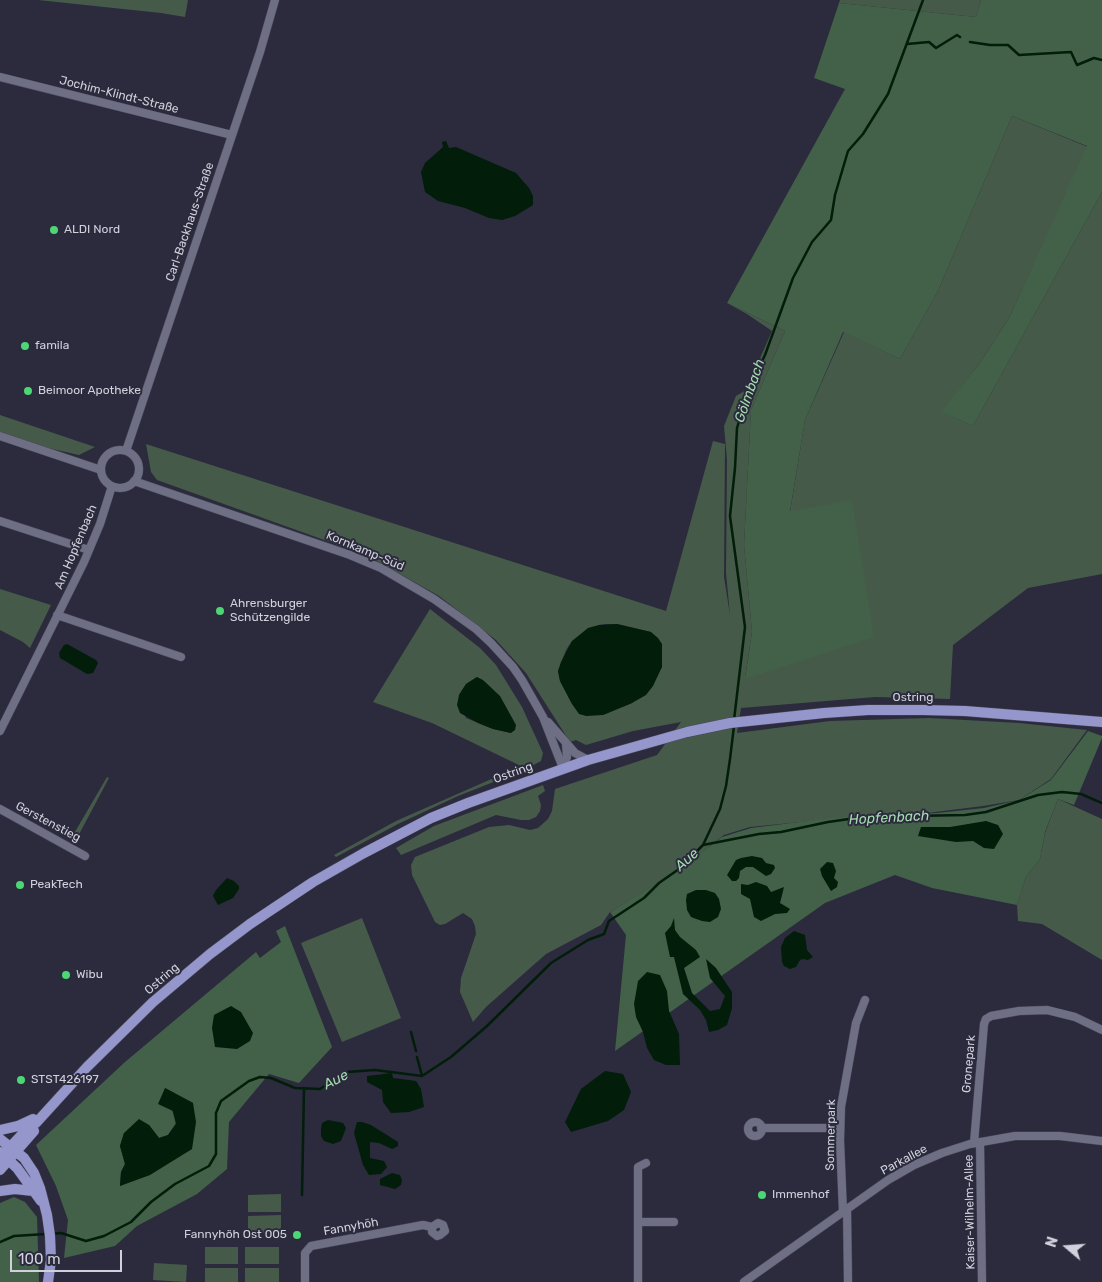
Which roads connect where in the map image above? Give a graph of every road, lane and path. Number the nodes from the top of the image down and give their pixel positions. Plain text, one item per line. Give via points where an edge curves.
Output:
1 (275, 0) edge
2 (0, 77) edge
3 (232, 135) junction
4 (0, 436) edge
5 (126, 451) junction
6 (102, 466) junction
7 (138, 472) junction
8 (134, 480) junction
9 (112, 486) junction
10 (157, 488) junction
11 (0, 520) edge
12 (89, 550) junction
13 (58, 615) junction
14 (181, 657) dead end
15 (543, 717) junction
16 (1102, 722) edge
17 (0, 731) edge
18 (566, 744) junction
19 (588, 760) junction
20 (563, 768) junction
21 (0, 809) edge
22 (85, 856) dead end
23 (864, 1000) dead end
24 (1102, 1030) edge
25 (45, 1113) junction
26 (761, 1128) dead end
27 (840, 1128) junction
28 (0, 1130) edge
29 (0, 1140) edge
30 (1102, 1141) edge
31 (977, 1143) junction
32 (14, 1149) junction
33 (3, 1156) edge
34 (646, 1163) dead end
35 (0, 1170) edge
36 (0, 1191) edge
37 (33, 1191) junction
38 (43, 1205) junction
39 (845, 1210) junction
40 (638, 1222) junction
41 (674, 1222) dead end
42 (432, 1227) dead end
43 (48, 1282) edge
44 (305, 1282) edge
45 (638, 1282) edge
46 (744, 1282) edge
47 (848, 1282) edge
48 (982, 1282) edge

1 - 3 street, Carl-Backhaus-Straße
2 - 3 street, Jochim-Klindt-Straße
3 - 5 street, Carl-Backhaus-Straße
4 - 6 street
5 - 6 street via 109,454
5 - 7 street via 137,462
6 - 9 street via 106,482
7 - 8 street
7 - 10 street, Kornkamp-Süd
8 - 9 street via 122,488
8 - 10 street, Kornkamp-Süd
9 - 12 street, Am Hopfenbach
10 - 15 street, Kornkamp-Süd via 320,544 402,579 449,609 492,643 522,680
11 - 12 street
12 - 13 street, Am Hopfenbach
13 - 14 street
13 - 17 street, Am Hopfenbach
15 - 18 street, Kornkamp-Süd
15 - 20 street, Kornkamp-Süd
16 - 19 main road, Ostring via 983,712 868,710 730,723
18 - 19 street, Kornkamp-Süd
18 - 20 street via 567,757
19 - 20 main road, Ostring
20 - 25 main road, Ostring via 431,818 284,900 210,954 153,1002
21 - 22 street, Gerstenstieg
23 - 27 street, Sommerpark via 845,1079
24 - 31 street, Gronepark via 1075,1017 1047,1010 1019,1011 986,1019
25 - 28 main road via 18,1126
25 - 32 main road, Ostring via 34,1130
26 - 27 street
27 - 39 street, Sommerpark
29 - 32 main road
30 - 31 street, Parkallee via 1045,1135 1015,1136
31 - 39 street, Parkallee via 914,1165
31 - 48 street, Kaiser-Wilhelm-Allee
32 - 33 main road, Ostring
32 - 38 main road via 34,1173
33 - 35 main road, Ostring
33 - 37 main road via 17,1168
34 - 40 street via 638,1167
36 - 37 main road
37 - 38 main road
38 - 43 main road via 49,1224
39 - 46 street, Parkallee
39 - 47 street, Sommerpark
40 - 41 street
40 - 45 street
42 - 44 street, Fannyhöh via 423,1225 311,1246 305,1253

